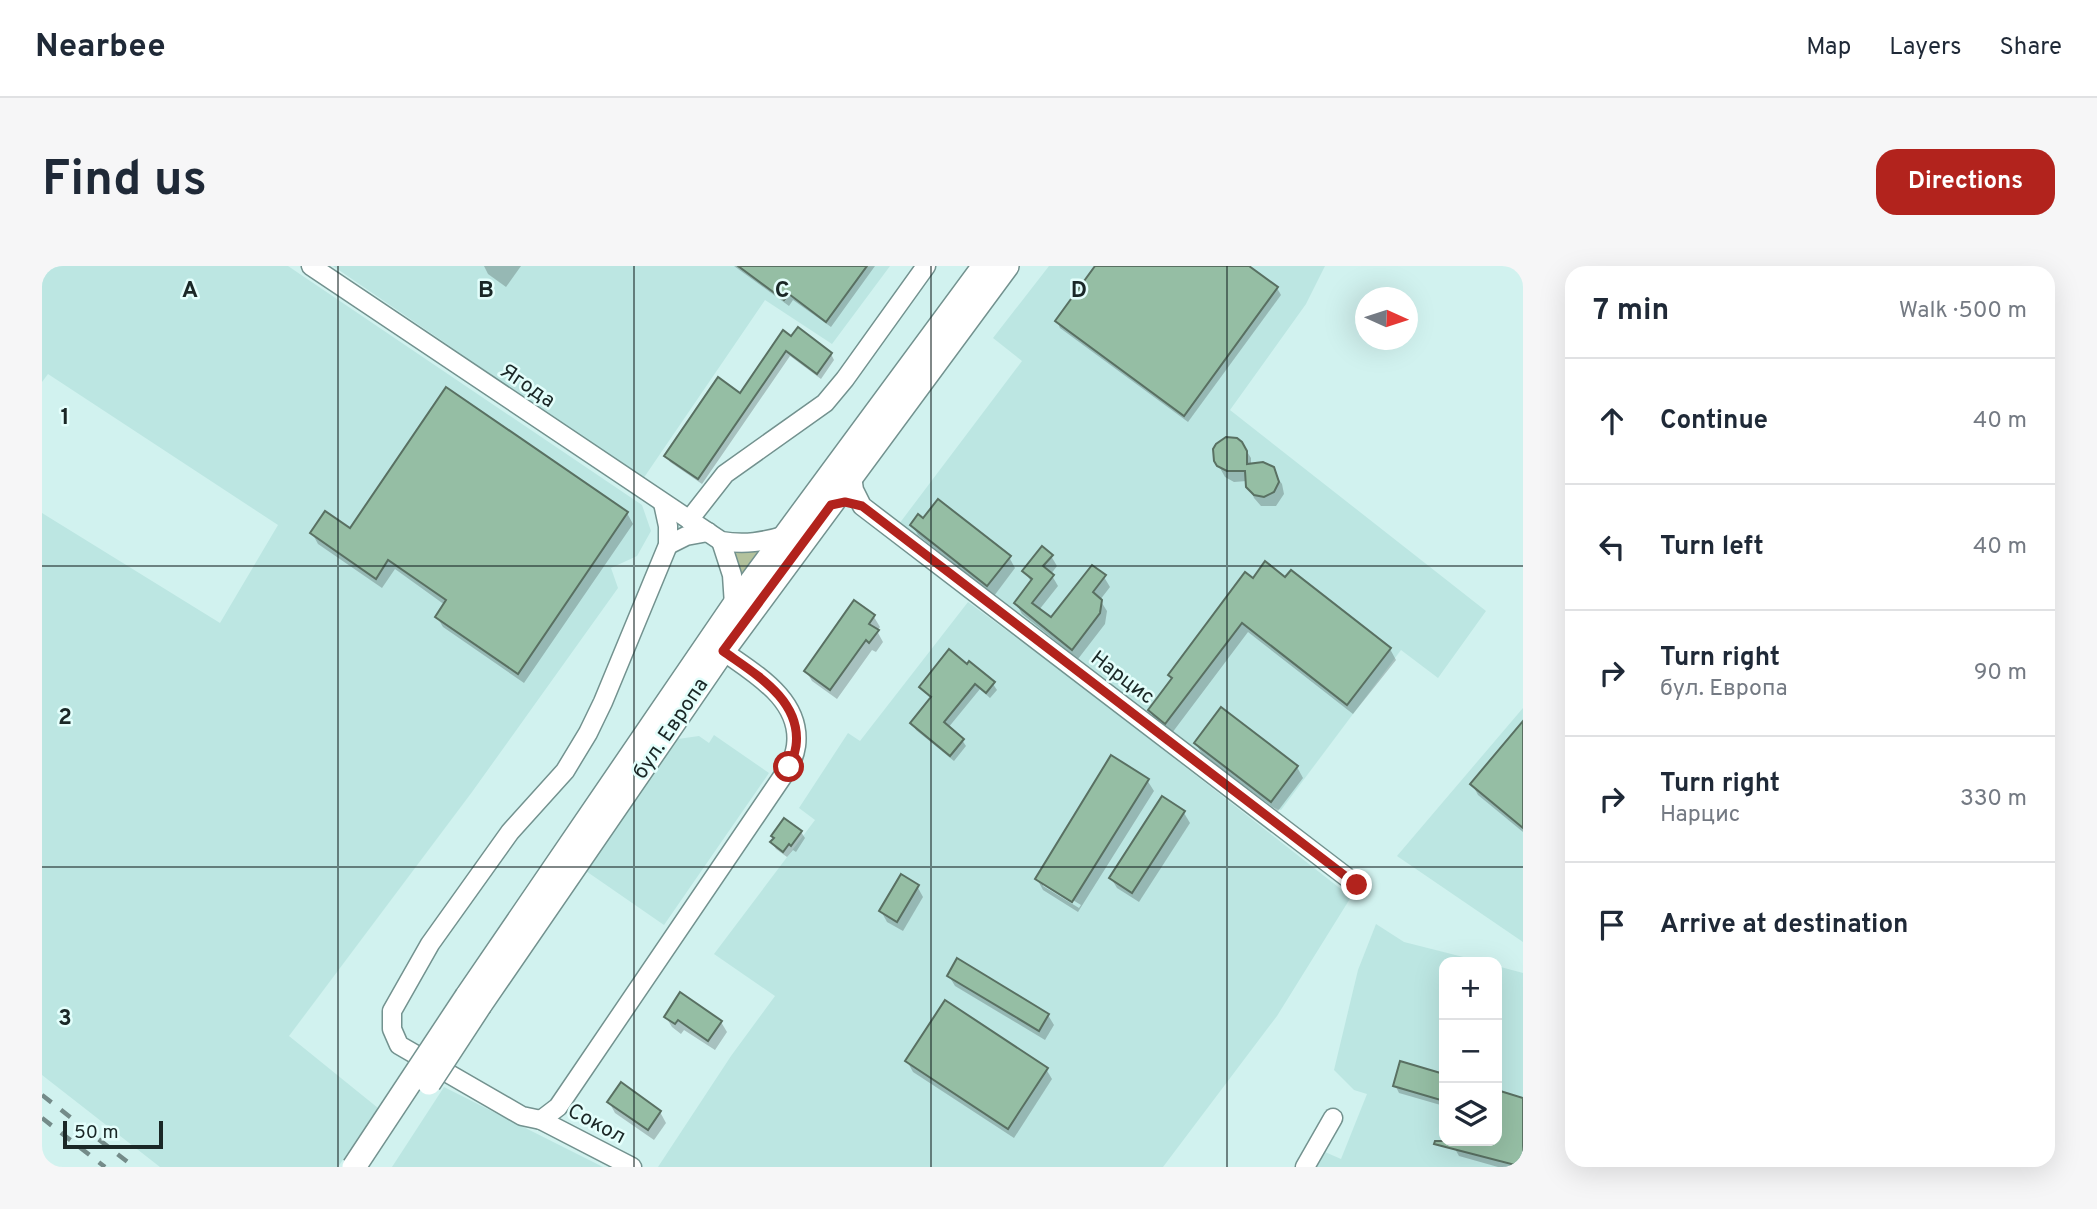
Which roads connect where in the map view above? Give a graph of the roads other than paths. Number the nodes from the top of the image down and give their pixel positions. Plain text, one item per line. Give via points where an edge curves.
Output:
1 (311, 266) edge
2 (926, 266) edge
3 (984, 266) edge
4 (1007, 266) edge
5 (852, 476) junction
6 (663, 503) junction
7 (831, 505) junction
8 (862, 506) junction
9 (689, 520) junction
10 (786, 535) junction
11 (715, 537) junction
12 (668, 545) junction
13 (734, 605) junction
14 (723, 651) junction
15 (1357, 885) dead end
16 (474, 1000) junction
17 (1333, 1118) dead end
18 (541, 1120) junction
19 (354, 1167) edge
20 (373, 1167) edge
21 (632, 1167) edge
22 (1305, 1167) edge

1 - 6 street, Ягода
2 - 9 street via 825,402 725,474
3 - 10 main road, бул. Европа
4 - 5 main road, бул. Европа
5 - 7 main road, бул. Европа
5 - 8 street
6 - 9 street, Ягода
6 - 12 street
7 - 8 street
7 - 14 main road, бул. Европа
8 - 15 street, Нарцис
9 - 11 street, Ягода
10 - 11 street via 740,544
10 - 13 main road, бул. Европа
11 - 12 street via 686,536
11 - 13 street via 732,575
12 - 18 street, Сокол via 588,733 565,771 510,832 430,944 392,1011 399,1045 522,1116
13 - 16 main road, бул. Европа
14 - 16 main road, бул. Европа
14 - 18 street via 784,699 794,720 796,746 789,767 558,1107
16 - 19 main road, бул. Европа, bridge
16 - 20 main road, бул. Европа, bridge
17 - 22 street
18 - 21 street, Сокол

